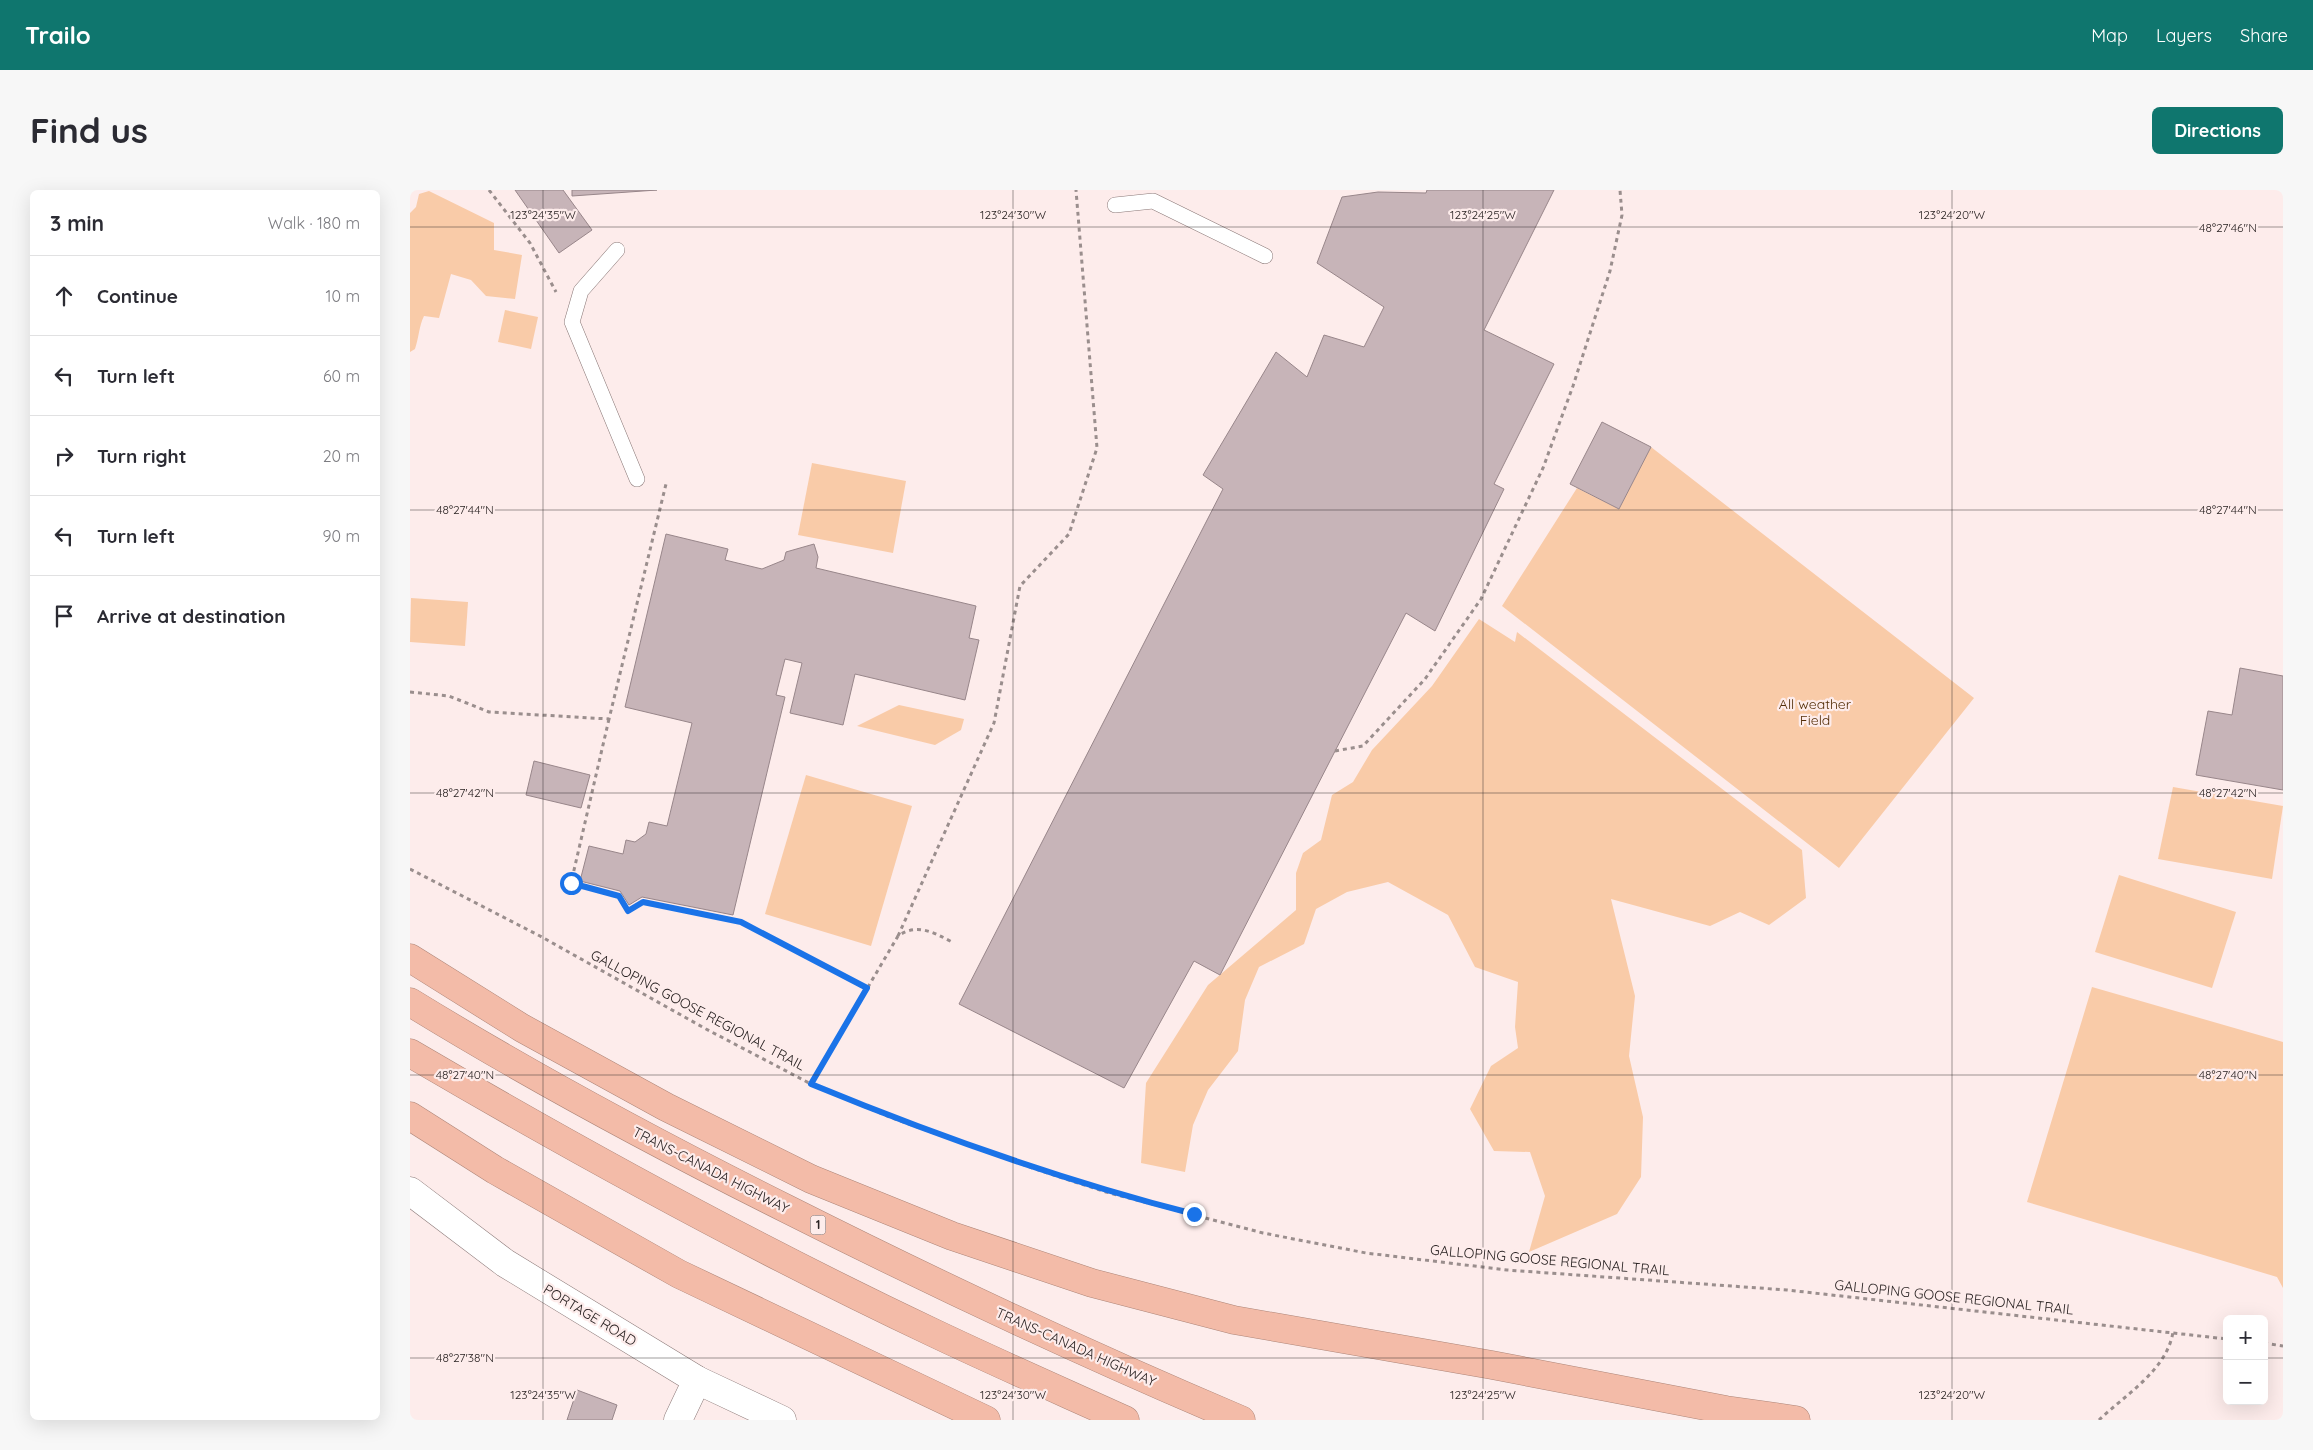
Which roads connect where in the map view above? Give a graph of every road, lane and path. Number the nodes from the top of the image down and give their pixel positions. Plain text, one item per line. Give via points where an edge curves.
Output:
1 (489, 190) edge
2 (1076, 190) edge
3 (1620, 190) edge
4 (1115, 204) dead end
5 (617, 250) dead end
6 (1265, 256) dead end
7 (572, 322) junction
8 (636, 479) dead end
9 (666, 484) dead end
10 (410, 692) edge
11 (610, 719) junction
12 (1335, 751) dead end
13 (410, 869) edge
14 (898, 936) junction
15 (952, 942) dead end
16 (410, 958) edge
17 (867, 988) junction
18 (410, 1002) edge
19 (410, 1053) edge
20 (811, 1084) junction
21 (410, 1116) edge
22 (410, 1191) edge
23 (2173, 1332) junction
24 (2223, 1338) edge
25 (2268, 1344) edge
26 (2283, 1346) edge
27 (697, 1380) junction
28 (1736, 1415) edge
29 (678, 1420) edge
30 (782, 1420) edge
31 (986, 1420) edge
32 (1125, 1420) edge
33 (1241, 1420) edge
34 (1796, 1420) edge
35 (2099, 1420) edge

1 - 7 path via 530,243
2 - 14 path via 1097,448 1070,534 1020,586 994,723
3 - 12 path via 1622,215 1612,261 1573,386 1543,468 1481,599 1424,680 1363,746
4 - 6 lane via 1153,202
5 - 7 lane via 581,292
7 - 8 lane
9 - 11 path
10 - 11 path via 449,696 489,712
11 - 17 path via 571,883 619,896 628,911 643,902 741,922
13 - 20 path, GALLOPING GOOSE REGIONAL TRAIL
14 - 15 path via 919,928
14 - 17 path
16 - 28 highway via 522,1028 666,1107 811,1179 952,1236 1092,1282 1234,1320 1492,1365
17 - 20 path
18 - 33 highway, TRANS-CANADA HIGHWAY / 1 via 615,1120 846,1239 955,1293
19 - 32 highway via 505,1109 722,1226 933,1332
20 - 23 path, GALLOPING GOOSE REGIONAL TRAIL via 944,1137 1106,1192 1263,1233 1366,1252 1507,1270 1787,1290
21 - 31 highway via 495,1170 679,1274
22 - 27 street, PORTAGE ROAD via 505,1263
23 - 24 path, GALLOPING GOOSE REGIONAL TRAIL
23 - 35 path via 2171,1346 2162,1360
25 - 26 path
27 - 29 street
27 - 30 street, PORTAGE ROAD
28 - 34 highway

